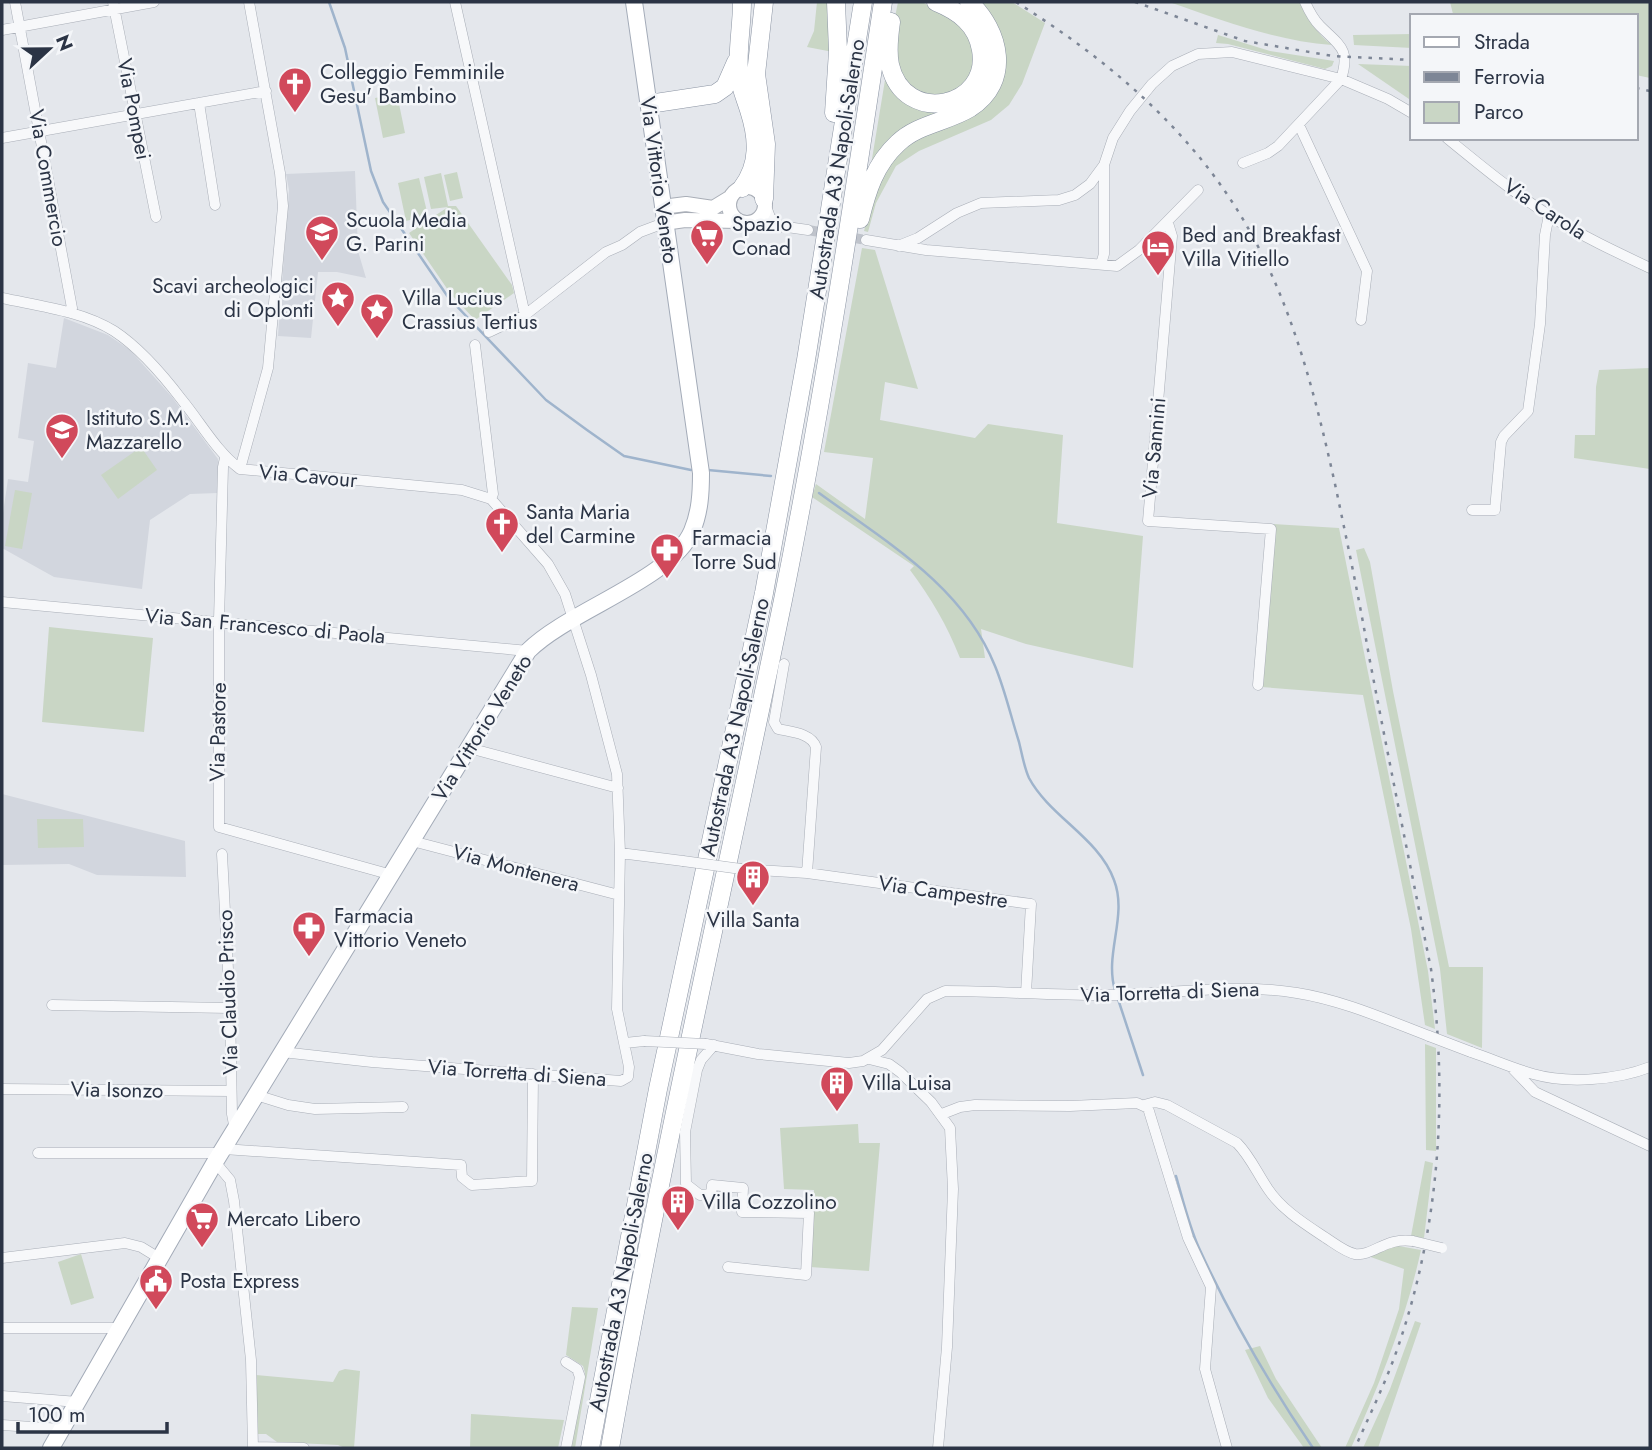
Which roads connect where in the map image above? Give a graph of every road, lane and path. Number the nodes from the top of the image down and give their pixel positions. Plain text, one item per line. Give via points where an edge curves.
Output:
1 (15, 2) edge
2 (154, 2) edge
3 (249, 2) edge
4 (455, 2) edge
5 (634, 2) edge
6 (764, 2) edge
7 (836, 2) edge
8 (863, 2) edge
9 (883, 2) edge
10 (893, 2) edge
11 (936, 2) edge
12 (969, 2) edge
13 (1305, 2) edge
14 (743, 5) edge
15 (113, 6) edge
16 (20, 26) junction
17 (2, 30) edge
18 (739, 48) junction
19 (1341, 79) junction
20 (266, 91) junction
21 (199, 103) junction
22 (649, 104) junction
23 (1410, 112) edge
24 (135, 114) junction
25 (1299, 125) junction
26 (39, 131) junction
27 (2, 138) edge
28 (1450, 140) edge
29 (1243, 163) dead end
30 (1104, 165) junction
31 (1198, 190) dead end
32 (736, 192) junction
33 (764, 202) junction
34 (215, 205) dead end
35 (663, 215) junction
36 (1549, 215) junction
37 (156, 217) dead end
38 (745, 222) junction
39 (1167, 223) junction
40 (781, 227) junction
41 (808, 230) tunnel mouth
42 (866, 240) tunnel mouth
43 (898, 246) junction
44 (823, 259) junction
45 (1101, 264) junction
46 (1650, 268) edge
47 (2, 298) edge
48 (71, 313) junction
49 (525, 315) junction
50 (1360, 320) dead end
51 (489, 332) dead end
52 (475, 345) dead end
53 (825, 369) junction
54 (225, 458) junction
55 (240, 470) junction
56 (491, 499) junction
57 (1472, 510) dead end
58 (2, 602) edge
59 (573, 619) junction
60 (219, 621) junction
61 (528, 651) junction
62 (784, 664) dead end
63 (1258, 685) dead end
64 (469, 748) junction
65 (618, 788) junction
66 (412, 841) junction
67 (620, 853) junction
68 (222, 854) dead end
69 (807, 873) junction
70 (392, 874) junction
71 (619, 895) junction
72 (1026, 993) junction
73 (52, 1005) dead end
74 (230, 1008) junction
75 (625, 1043) junction
76 (710, 1045) junction
77 (282, 1052) junction
78 (869, 1059) junction
79 (1510, 1066) junction
80 (1650, 1067) edge
81 (533, 1074) junction
82 (2, 1088) edge
83 (231, 1091) junction
84 (256, 1096) junction
85 (1144, 1104) junction
86 (402, 1107) dead end
87 (942, 1114) junction
88 (235, 1130) junction
89 (1650, 1146) edge
90 (37, 1153) dead end
91 (220, 1155) junction
92 (1442, 1248) dead end
93 (2, 1258) edge
94 (159, 1258) junction
95 (729, 1267) dead end
96 (2, 1328) edge
97 (119, 1328) junction
98 (566, 1362) dead end
99 (2, 1396) edge
100 (79, 1402) junction
101 (2, 1425) edge
102 (62, 1429) junction
103 (51, 1448) edge
104 (253, 1448) edge
105 (304, 1448) edge
106 (566, 1448) edge
107 (590, 1448) edge
108 (610, 1448) edge
109 (938, 1448) edge
110 (1227, 1448) edge

1 - 16 street, Via Commercio
2 - 15 street
3 - 20 street
4 - 49 street
5 - 22 main road, Via Vittorio Veneto
6 - 33 highway via 756,74 766,144
7 - 44 highway via 836,96
8 - 44 highway, Autostrada A3 Napoli-Salerno
9 - 53 highway, Autostrada A3 Napoli-Salerno
10 - 11 highway via 889,57 894,77 909,96 934,104 957,98 974,84 982,67 977,34 970,23
12 - 53 highway via 993,33 995,73 979,100 910,134 884,157 874,174 859,220 839,331
13 - 19 street via 1320,26 1341,45 1345,54
14 - 18 highway
15 - 16 street
15 - 24 street, Via Pompei
16 - 17 street
16 - 26 street, Via Commercio
18 - 22 highway via 730,80 715,94
18 - 32 highway via 740,83 755,148 754,168
19 - 23 street
19 - 25 street
19 - 30 street via 1232,52 1198,54 1172,66 1137,102 1113,138
20 - 21 street
20 - 55 street via 283,206 268,368
21 - 24 street
21 - 34 street
22 - 35 main road, Via Vittorio Veneto
24 - 26 street
24 - 37 street, Via Pompei
25 - 29 street via 1268,153
25 - 50 street via 1367,271
26 - 27 street
26 - 48 street, Via Commercio
28 - 36 street, Via Carola
30 - 43 street via 1075,195 1059,200 981,203
30 - 45 street
31 - 39 street
32 - 33 main road via 753,188
32 - 35 main road via 713,208 686,204
32 - 38 main road via 730,211
33 - 38 main road via 760,218
33 - 40 street
35 - 38 main road
35 - 49 street
35 - 59 main road, Via Vittorio Veneto via 702,473 698,514 684,545 662,567
36 - 46 street, Via Carola
36 - 57 street via 1528,411 1501,442 1495,510
38 - 40 street
39 - 45 street via 1123,263
39 - 63 street, Via Sannini via 1172,236 1148,521 1271,530
40 - 41 street
42 - 43 street
43 - 45 street
44 - 107 highway, Autostrada A3 Napoli-Salerno via 764,593 658,1089
47 - 48 street, Via Cavour
48 - 54 street, Via Cavour via 128,342 181,398
49 - 51 street
52 - 56 street
53 - 108 highway, Autostrada A3 Napoli-Salerno via 784,597 676,1103
54 - 55 street, Via Cavour
54 - 60 street, Via Pastore
55 - 56 street, Via Cavour via 462,490
56 - 59 street via 548,564
58 - 60 street, Via San Francesco di Paola
59 - 61 main road, Via Vittorio Veneto
59 - 65 street
60 - 61 street, Via San Francesco di Paola
60 - 70 street, Via Pastore via 219,827
61 - 64 main road, Via Vittorio Veneto
62 - 69 street via 774,722 778,729 808,737 816,747
64 - 65 street
64 - 66 main road, Via Vittorio Veneto
65 - 67 street
66 - 70 main road, Via Vittorio Veneto
66 - 71 street, Via Montenera
67 - 69 street, Via Campestre, bridge
67 - 71 street
68 - 74 street, Via Claudio Prisco
69 - 72 street, Via Campestre via 1031,904
70 - 77 main road, Via Vittorio Veneto
71 - 75 street via 617,1009
72 - 78 street, Via Torretta di Siena via 938,993
72 - 79 street, Via Torretta di Siena, bridge via 1118,995 1218,988 1301,993
73 - 74 street
74 - 83 street, Via Claudio Prisco
75 - 76 street, Via Torretta di Siena, bridge
75 - 81 street, Via Torretta di Siena via 628,1077 621,1081
76 - 78 street, Via Torretta di Siena via 849,1063
76 - 95 street via 697,1070 685,1132 686,1184 700,1195 711,1194 712,1185 743,1188 742,1212 809,1213 806,1275
77 - 81 street, Via Torretta di Siena
77 - 84 main road, Via Vittorio Veneto
78 - 87 street, Via Torretta di Siena via 900,1072
79 - 80 street, Via Torretta di Siena via 1535,1075 1571,1079 1621,1075
79 - 89 street via 1535,1092
81 - 91 street via 532,1181 472,1185 462,1177 461,1164
82 - 83 street, Via Isonzo
83 - 88 street, Via Claudio Prisco
84 - 86 street via 315,1109
84 - 88 main road, Via Vittorio Veneto
85 - 87 street via 975,1105
85 - 92 street, bridge via 1167,1105 1237,1143 1269,1191 1295,1217 1342,1248 1355,1254 1399,1239
85 - 110 street via 1152,1117 1188,1238 1210,1287 1205,1369
87 - 109 street, Via Torretta di Siena via 950,1128 953,1189
88 - 91 main road, Via Vittorio Veneto
90 - 91 street
91 - 94 main road, Via Vittorio Veneto
91 - 104 street via 234,1201 251,1360
93 - 94 street via 125,1243
94 - 97 main road, Via Vittorio Veneto
96 - 97 street
97 - 100 main road, Via Vittorio Veneto
98 - 106 street via 580,1377
99 - 100 street
100 - 102 main road, Via Vittorio Veneto
101 - 102 street
102 - 103 main road, Via Vittorio Veneto
104 - 105 street

